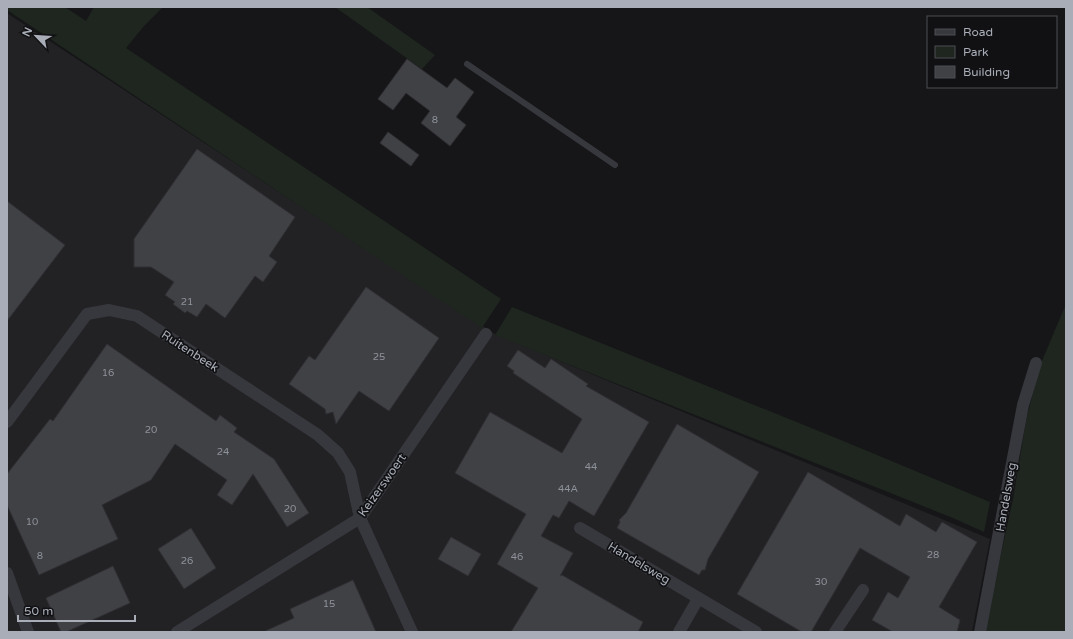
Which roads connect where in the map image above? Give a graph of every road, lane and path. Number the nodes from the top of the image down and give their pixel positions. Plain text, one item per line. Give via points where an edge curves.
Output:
1 (467, 64) dead end
2 (615, 165) dead end
3 (486, 334) dead end
4 (1036, 363) dead end
5 (7, 422) edge
6 (360, 518) junction
7 (580, 528) dead end
8 (7, 573) edge
9 (863, 590) dead end
10 (698, 599) junction
11 (28, 632) edge
12 (177, 632) edge
13 (412, 632) edge
14 (679, 632) edge
15 (756, 632) edge
16 (835, 632) edge
17 (980, 632) edge

1 - 2 lane
3 - 6 street, Keizerswoert
4 - 17 street, Handelsweg via 1023,405
5 - 6 street, Ruitenbeek via 87,314 109,310 137,316 318,435 338,453 350,472
6 - 12 street, Keizerswoert
6 - 13 street
7 - 10 street, Handelsweg
8 - 11 street
9 - 16 street
10 - 14 street
10 - 15 street, Handelsweg

